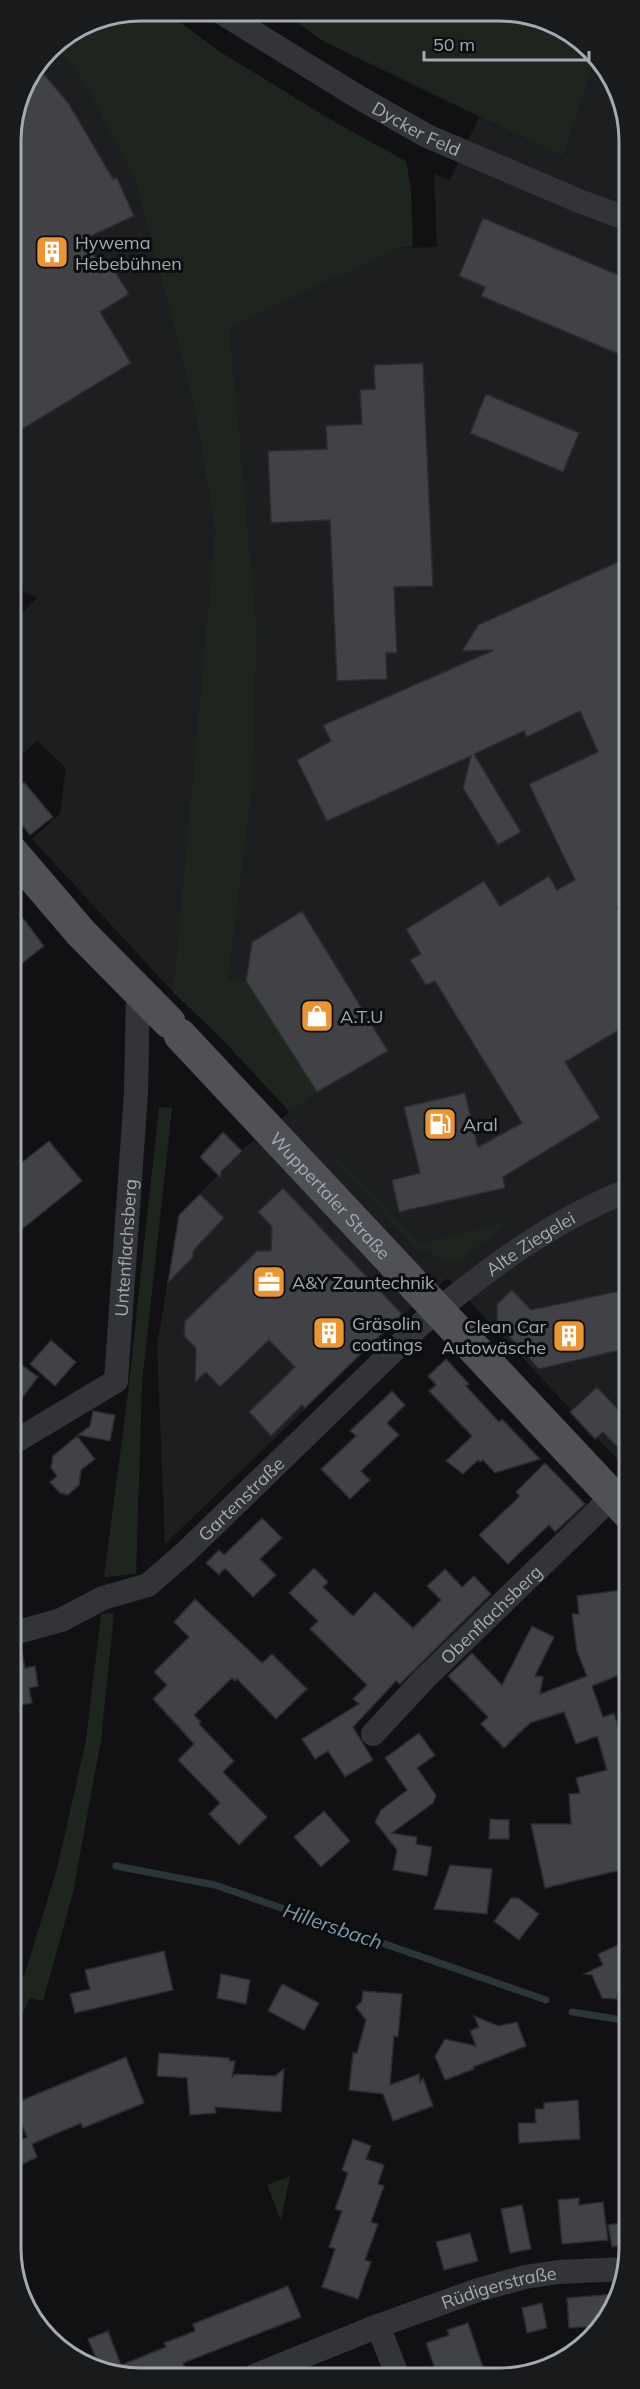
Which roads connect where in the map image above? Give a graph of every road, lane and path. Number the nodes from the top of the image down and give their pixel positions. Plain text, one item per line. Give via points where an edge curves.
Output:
1 (235, 21) edge
2 (619, 216) edge
3 (21, 863) edge
4 (138, 991) junction
5 (619, 1194) edge
6 (438, 1310) junction
7 (21, 1438) edge
8 (619, 1504) edge
9 (619, 1508) edge
10 (21, 1631) edge
11 (373, 1734) dead end
12 (617, 2269) edge
13 (378, 2326) junction
14 (274, 2368) edge
15 (394, 2368) edge

1 - 2 street, Dycker Feld via 427,136
3 - 4 main road, Wuppertaler Straße via 81,933
4 - 6 main road, Wuppertaler Straße
4 - 7 street, Untenflachsberg via 116,1381
5 - 6 street, Alte Ziegelei via 571,1216 528,1242
6 - 8 main road, Wuppertaler Straße
6 - 10 street, Gartenstraße via 148,1585 104,1598 61,1620
9 - 11 street, Obenflachsberg via 425,1678
12 - 13 street, Rüdigerstraße via 525,2277
13 - 14 street, Rüdigerstraße
13 - 15 street

